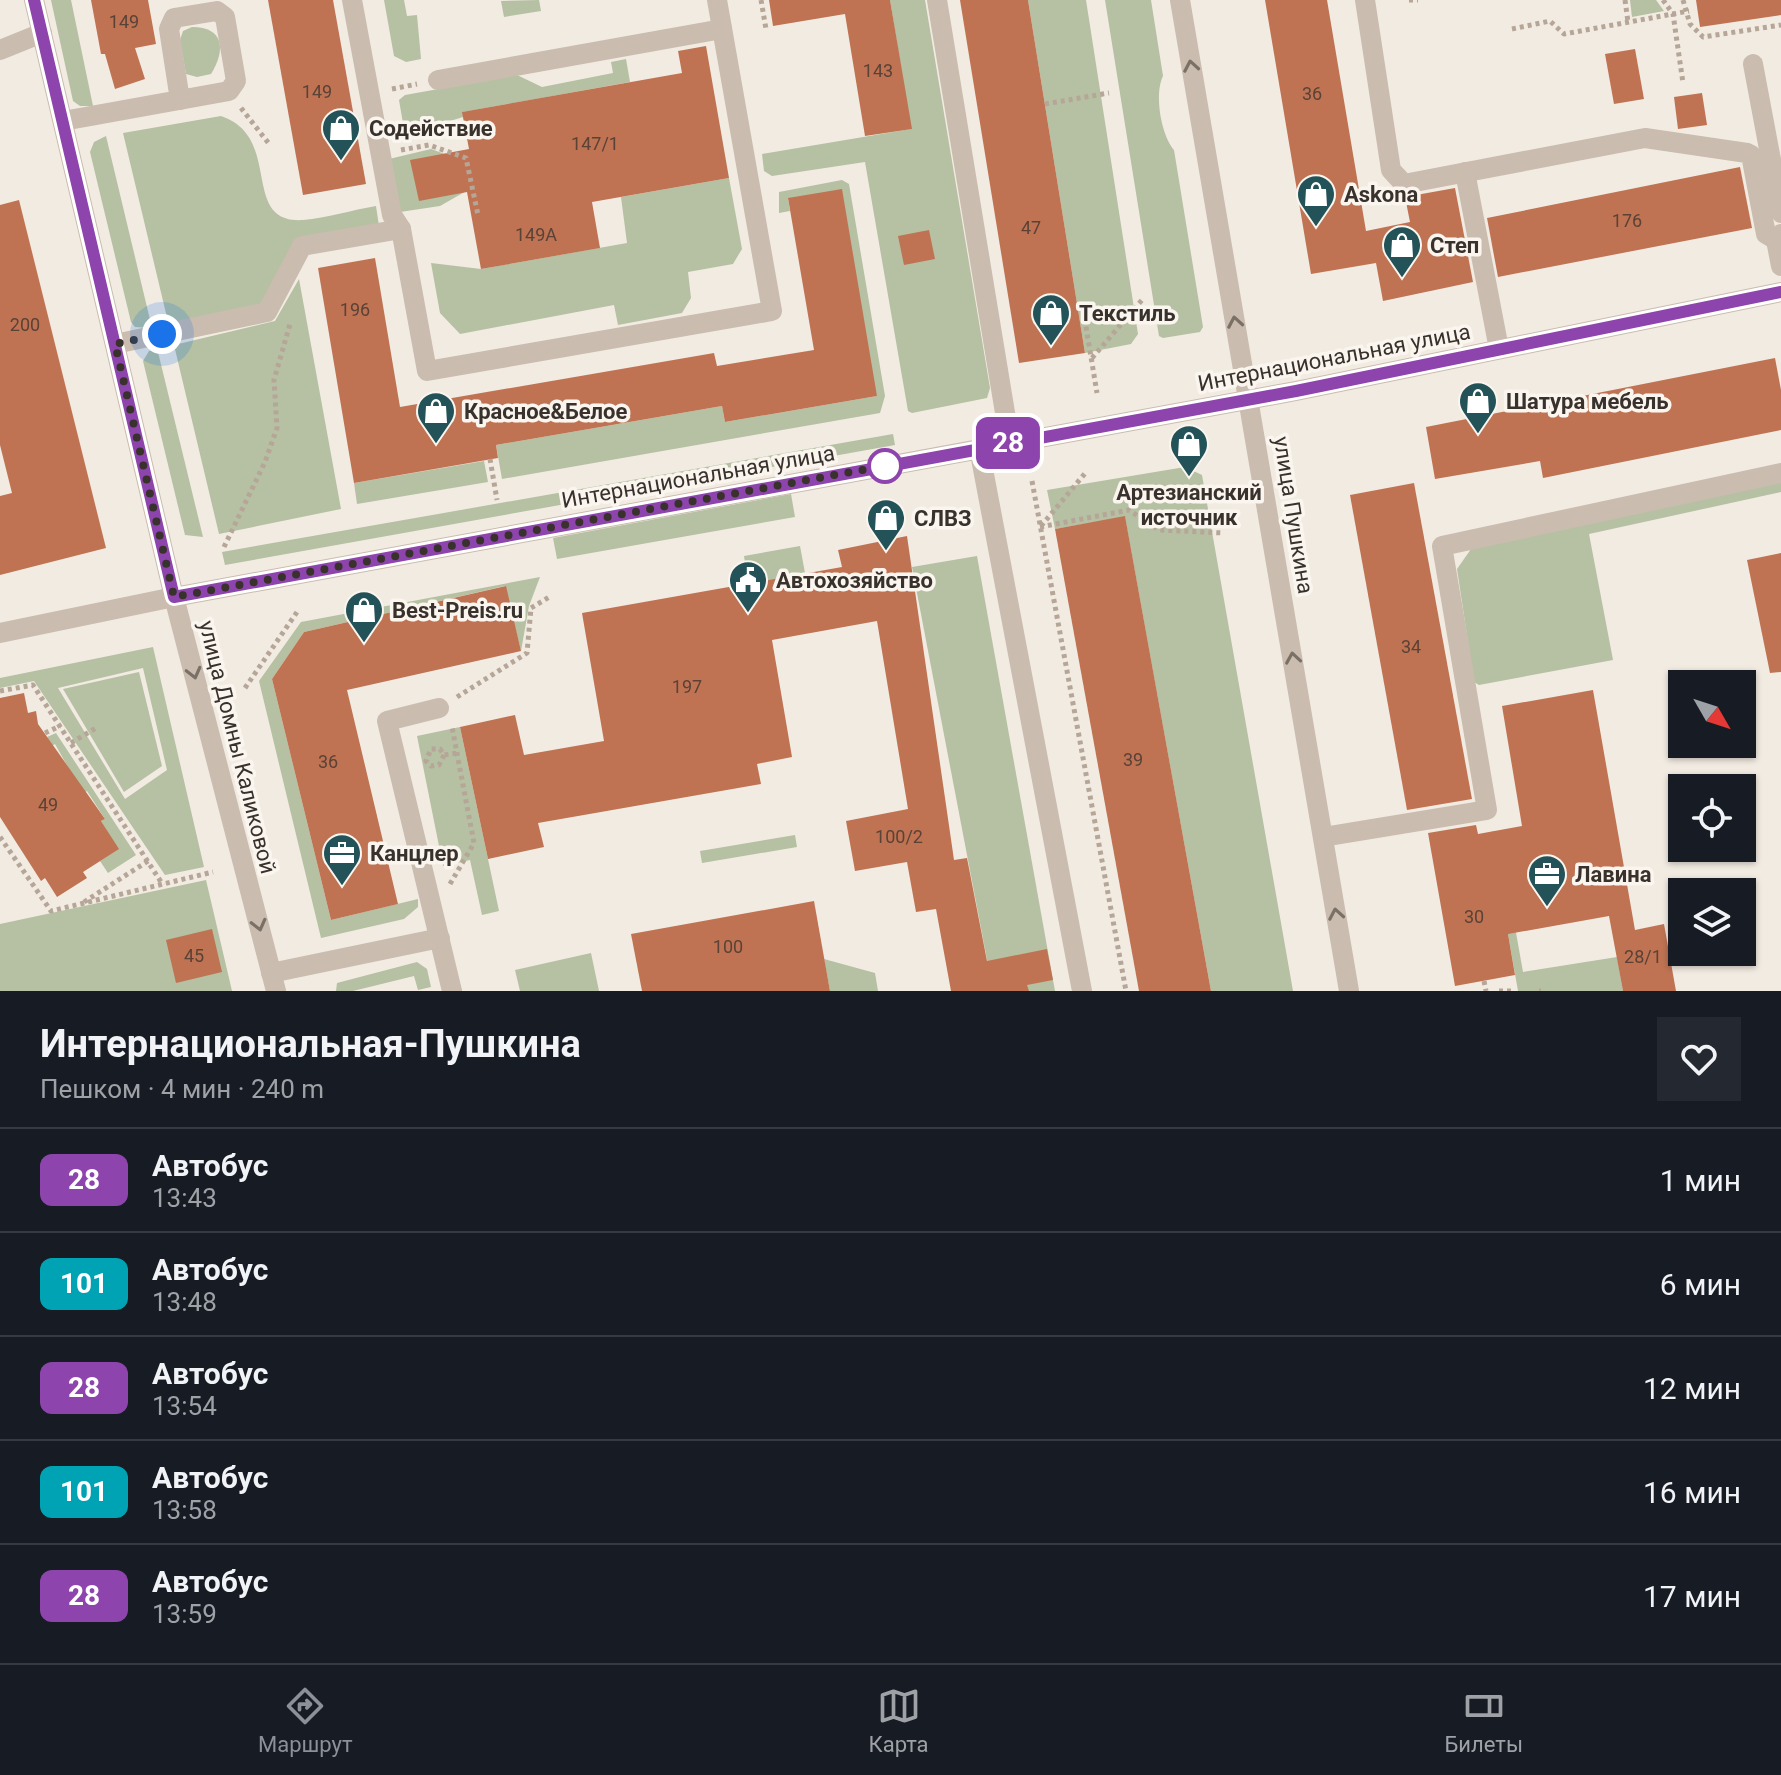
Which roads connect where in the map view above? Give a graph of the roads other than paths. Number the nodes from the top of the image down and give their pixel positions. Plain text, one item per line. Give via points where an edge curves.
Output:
1 (34, 0) edge
2 (352, 0) edge
3 (717, 0) edge
4 (937, 0) edge
5 (1180, 0) edge
6 (1365, 0) edge
7 (722, 29) junction
8 (42, 33) junction
9 (0, 50) edge
10 (1753, 64) dead end
11 (438, 80) road end
12 (180, 100) junction
13 (63, 121) junction
14 (1465, 172) junction
15 (1781, 213) edge
16 (401, 229) junction
17 (1778, 237) edge
18 (1781, 266) edge
19 (1781, 292) edge
20 (115, 344) junction
21 (1499, 349) junction
22 (1249, 399) junction
23 (1010, 443) junction
24 (979, 448) junction
25 (1781, 473) edge
26 (174, 597) junction
27 (0, 633) edge
28 (443, 705) road end
29 (1323, 837) junction
30 (440, 938) junction
31 (274, 982) edge
32 (452, 991) edge
33 (1082, 991) edge
34 (1349, 991) edge

1 - 8 street, улица Домны Каликовой
2 - 16 street via 392,215
3 - 7 street
4 - 23 street
22 -> 5 street, улица Пушкина
6 - 14 street via 1391,170 1404,184
7 - 11 street
7 - 16 street via 772,311 427,371
8 - 9 street
8 - 13 street, улица Домны Каликовой
10 - 15 street
12 - 12 street via 229,91 236,81 225,17 217,11 174,18 169,29
12 - 13 street
13 - 20 street, улица Домны Каликовой
14 - 17 street via 1645,138 1747,153 1766,234
14 - 21 street
16 - 20 street via 302,246 267,312
17 - 18 street
19 - 21 street, Интернациональная улица
20 - 26 street, улица Домны Каликовой
21 - 22 street, Интернациональная улица
22 - 23 street, Интернациональная улица
29 -> 22 street, улица Пушкина
23 - 24 street, Интернациональная улица
24 - 26 street, Интернациональная улица
24 - 33 street
25 - 29 street via 1442,546 1487,810
26 - 27 street, Интернациональная улица
26 -> 31 street, улица Домны Каликовой
28 - 30 street via 387,721
34 -> 29 street, улица Пушкина
30 - 31 street
30 - 32 street

